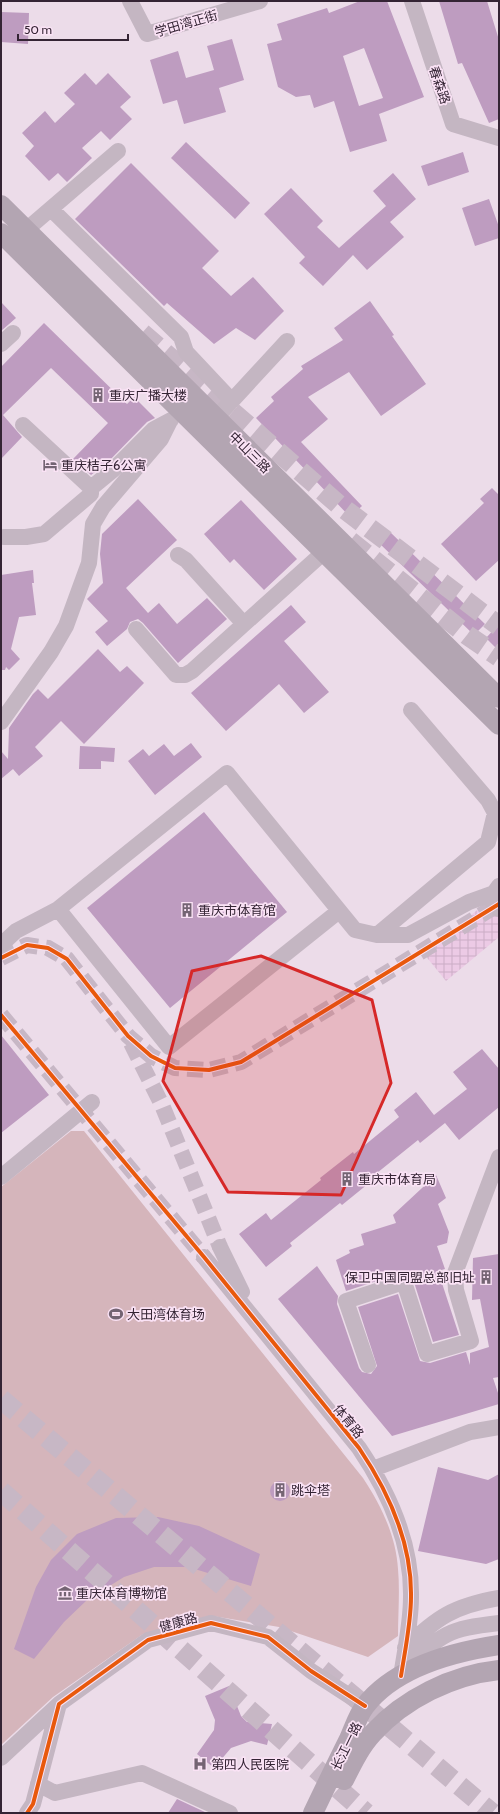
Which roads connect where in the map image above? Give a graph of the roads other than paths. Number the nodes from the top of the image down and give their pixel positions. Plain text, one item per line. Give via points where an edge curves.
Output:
1 (130, 1) edge
2 (260, 1) edge
3 (412, 1) edge
4 (499, 138) edge
5 (118, 151) dead end
6 (1, 205) edge
7 (51, 209) junction
8 (26, 230) junction
9 (3, 239) edge
10 (287, 341) dead end
11 (232, 401) junction
12 (176, 416) junction
13 (216, 418) junction
14 (23, 425) dead end
15 (91, 491) junction
16 (106, 504) junction
17 (4, 537) dead end
18 (324, 552) junction
19 (178, 556) dead end
20 (244, 624) junction
21 (136, 629) dead end
22 (499, 698) edge
23 (411, 710) dead end
24 (1, 722) edge
25 (499, 725) edge
26 (496, 890) edge
27 (58, 909) junction
28 (499, 909) edge
29 (339, 911) junction
30 (377, 935) junction
31 (1, 945) edge
32 (92, 1102) dead end
33 (499, 1157) edge
34 (1, 1177) edge
35 (220, 1247) tunnel mouth
36 (204, 1257) tunnel mouth
37 (266, 1333) junction
38 (368, 1365) dead end
39 (499, 1428) edge
40 (373, 1469) junction
41 (499, 1598) edge
42 (499, 1623) edge
43 (499, 1645) edge
44 (405, 1648) junction
45 (499, 1670) edge
46 (401, 1676) junction
47 (59, 1704) junction
48 (365, 1706) junction
49 (1, 1758) edge
50 (38, 1784) junction
51 (27, 1813) edge
52 (230, 1813) edge
53 (313, 1813) edge
54 (328, 1813) edge

1 - 2 street, 学田湾正街 via 147,34
3 - 4 street, 春森路 via 453,124
5 - 7 street
6 - 8 main road, 中山三路
7 - 8 street
7 - 11 street via 181,337 186,352
8 - 9 street
8 - 13 main road, 中山三路
9 - 12 main road, 中山三路
10 - 11 street
11 - 13 street
12 - 15 street via 154,429
12 - 16 street via 161,439
12 - 18 main road, 中山三路
13 - 22 main road, 中山三路
14 - 15 street
15 - 16 street
15 - 17 street via 44,534
16 - 24 street via 93,524 89,563 66,626 51,652
18 - 20 street
18 - 25 main road, 中山三路
19 - 20 street via 186,560
20 - 21 street via 185,675 176,674
23 - 30 street via 488,800 495,813 488,842
26 - 28 street via 493,903
26 - 30 street via 408,935
27 - 29 street via 228,774
27 - 29 street via 169,1047
27 - 31 street via 16,931
29 - 30 street via 355,930
32 - 34 street
33 - 38 street via 455,1273 456,1290 471,1341 428,1354 404,1282 346,1301
35 - 37 street via 234,1279
36 - 37 street, 体育路
37 - 40 street, 体育路
39 - 40 street via 470,1432
40 - 44 street, 体育路 via 388,1498 407,1561 411,1596
41 - 44 street via 476,1602 449,1612 425,1628
42 - 46 street via 448,1633 429,1646
43 - 46 main road, 长江一路 via 447,1657
44 - 46 street, 体育路
45 - 54 main road, 长江一路 via 462,1678 436,1688 391,1716 372,1734 356,1757
46 - 48 main road, 长江一路
47 - 48 street, 健康路 via 148,1640 212,1623 268,1637 311,1671
47 - 49 street
47 - 50 street
48 - 53 main road, 长江一路
50 - 51 street via 33,1804
50 - 52 street via 56,1793 142,1773

